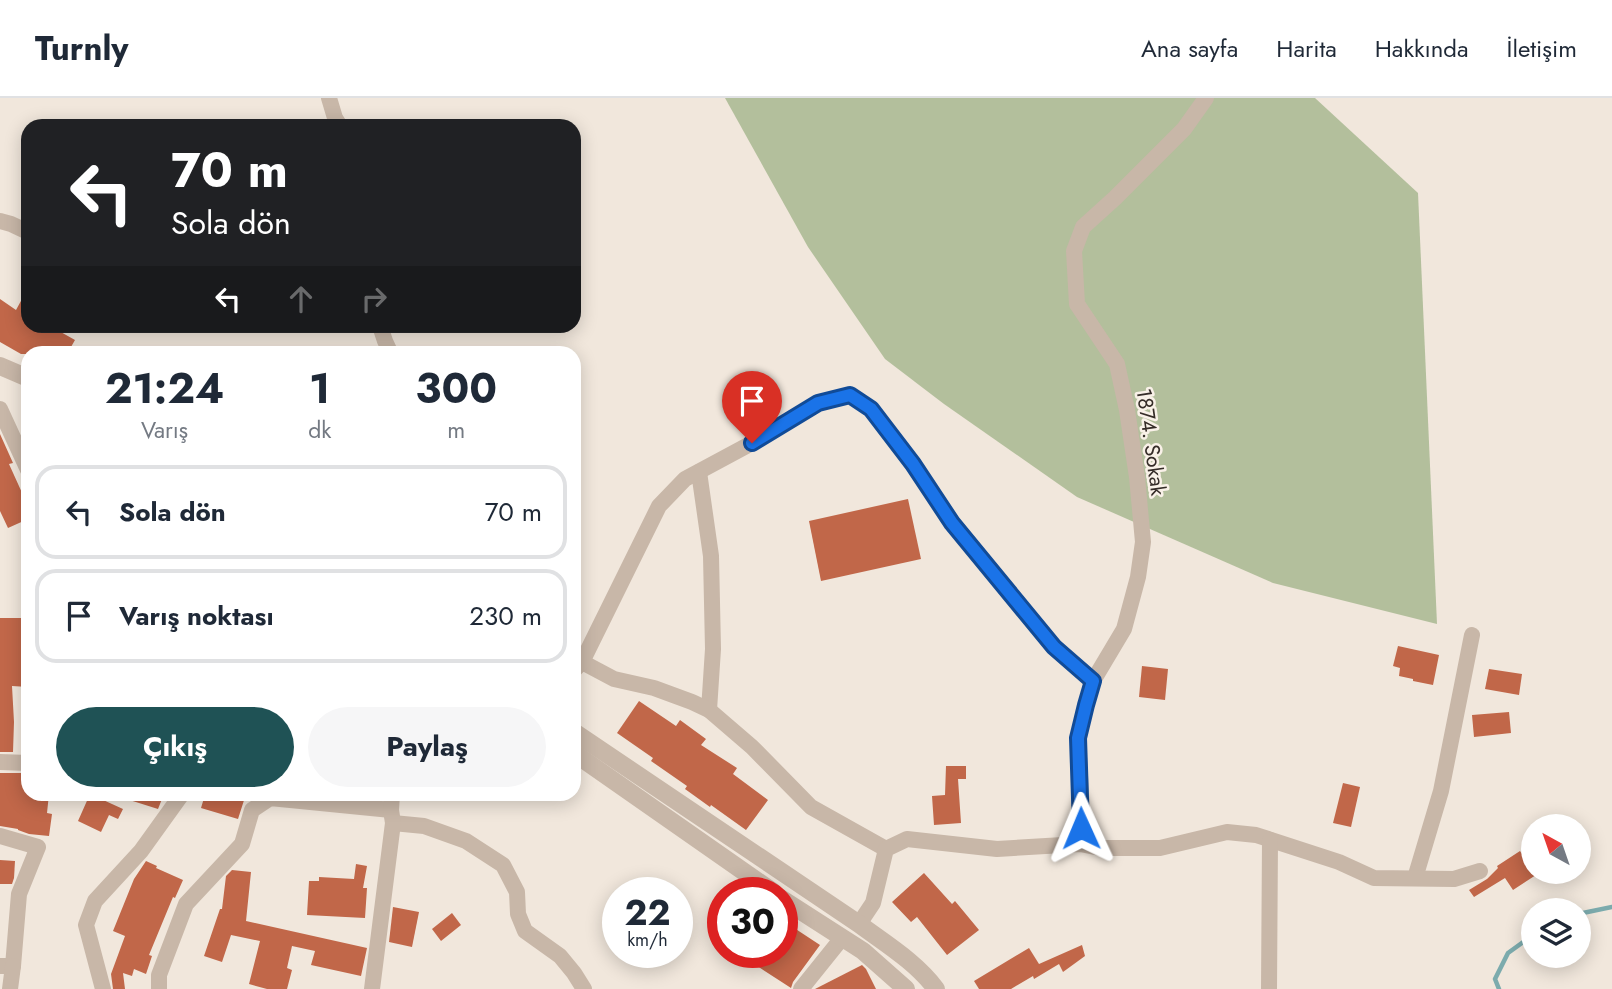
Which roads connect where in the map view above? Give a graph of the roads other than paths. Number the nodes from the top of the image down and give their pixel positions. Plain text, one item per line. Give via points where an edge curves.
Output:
1 (329, 98) edge
2 (1206, 98) edge
3 (336, 119) edge
4 (0, 221) edge
5 (21, 229) edge
6 (2, 371) edge
7 (21, 376) edge
8 (0, 409) edge
9 (21, 455) edge
10 (699, 472) junction
11 (1472, 635) dead end
12 (581, 660) edge
13 (581, 667) edge
14 (1093, 681) junction
15 (709, 710) junction
16 (581, 737) edge
17 (581, 758) edge
18 (0, 762) edge
19 (21, 763) edge
20 (177, 801) edge
21 (266, 801) edge
22 (303, 801) edge
23 (392, 809) edge
24 (0, 836) edge
25 (1270, 840) junction
26 (1080, 844) junction
27 (886, 849) junction
28 (1480, 871) dead end
29 (752, 877) edge
30 (1415, 878) junction
31 (798, 909) edge
32 (859, 924) junction
33 (842, 938) junction
34 (6, 966) edge
35 (10, 989) edge
36 (103, 989) edge
37 (159, 989) edge
38 (372, 989) edge
39 (584, 989) edge
40 (801, 989) edge
41 (906, 989) edge
42 (936, 989) edge
43 (1269, 989) edge

1 - 3 street
2 - 14 street, 1874. Sokak via 1184,129 1083,226 1074,251 1077,304 1117,364 1143,542 1124,629
4 - 5 street
6 - 7 street
8 - 9 street
10 - 12 street via 685,479 659,506
10 - 14 street via 818,403 850,395 871,409 952,523 1054,647
10 - 15 street via 711,556
11 - 30 street via 1441,790
13 - 15 street
14 - 26 street, 1874. Sokak via 1078,738
15 - 27 street via 811,807
16 - 32 street
17 - 29 street
18 - 19 street
20 - 36 street via 141,851 95,901 86,925
21 - 37 street via 252,810 242,844 186,904 159,975
22 - 23 street
23 - 38 street
23 - 39 street via 466,841 503,865 517,892 525,931 560,956
24 - 34 street via 38,847 11,900
25 - 26 street via 1227,832 1160,848
25 - 30 street via 1374,878
25 - 43 street
26 - 27 street via 997,849 907,839
27 - 32 street via 873,903
28 - 30 street via 1454,879
31 - 33 street
32 - 42 street via 904,957
33 - 40 street
33 - 41 street
34 - 35 street

